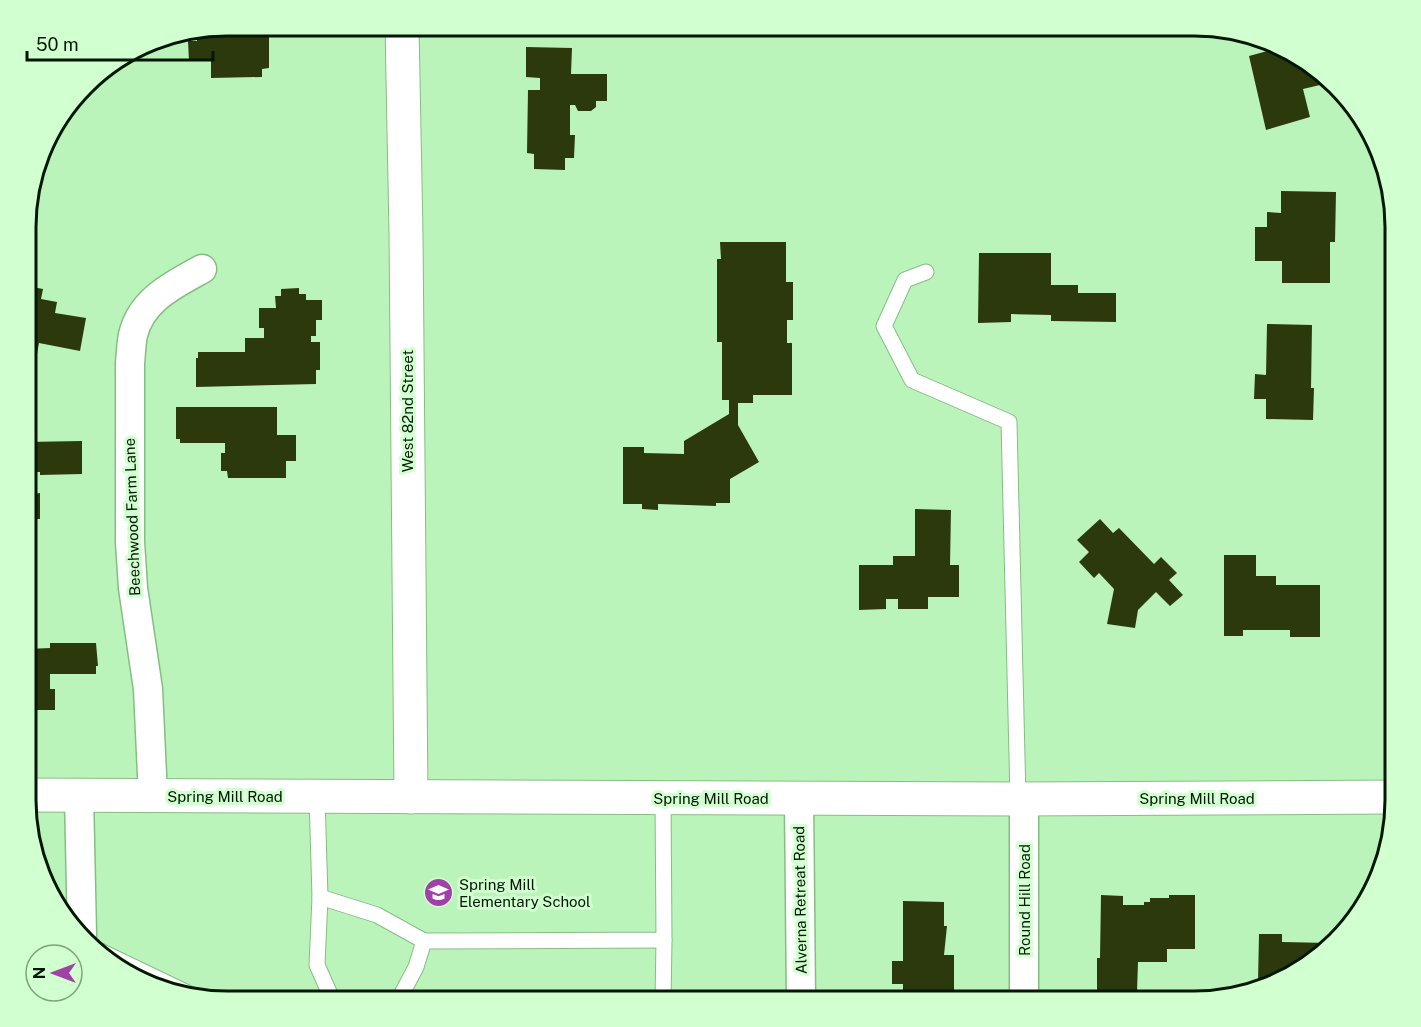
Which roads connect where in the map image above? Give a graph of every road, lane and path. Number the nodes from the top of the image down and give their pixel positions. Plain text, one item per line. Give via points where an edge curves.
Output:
1 (402, 36) edge
2 (202, 269) dead end
3 (926, 272) dead end
4 (36, 795) edge
5 (78, 795) junction
6 (153, 796) junction
7 (317, 797) junction
8 (411, 797) junction
9 (663, 797) junction
10 (1385, 797) edge
11 (799, 798) junction
12 (1021, 799) junction
13 (320, 897) junction
14 (82, 924) edge
15 (424, 940) junction
16 (664, 940) junction
17 (329, 991) edge
18 (403, 991) edge
19 (663, 991) edge
20 (801, 991) edge
21 (1024, 991) edge

1 - 8 street, West 82nd Street
2 - 6 street, Beechwood Farm Lane via 152,301 133,334 130,363 131,554 148,689
3 - 12 lane via 905,280 884,326 912,380 1009,422
4 - 5 street, Spring Mill Road
5 - 6 street, Spring Mill Road
5 - 14 street
6 - 7 street, Spring Mill Road
7 - 8 street, Spring Mill Road
7 - 13 lane
8 - 9 street, Spring Mill Road
9 - 11 street, Spring Mill Road
9 - 16 lane
10 - 12 street, Spring Mill Road
11 - 12 street, Spring Mill Road
11 - 20 street, Alverna Retreat Road
12 - 21 street, Round Hill Road
13 - 15 lane via 376,915
13 - 17 lane via 317,965
15 - 16 lane
15 - 18 lane
16 - 19 lane

